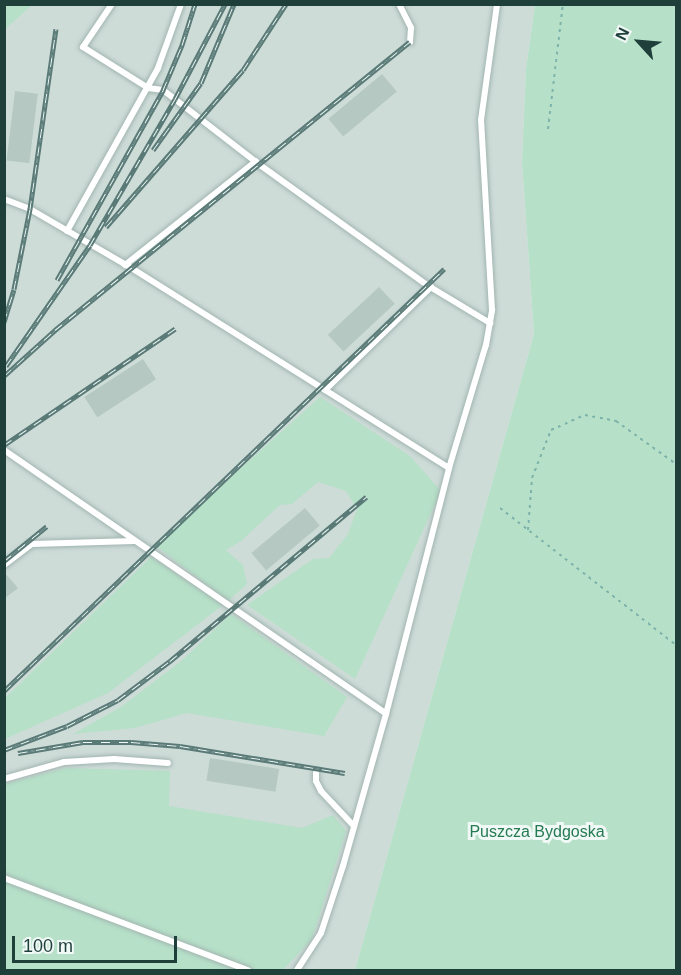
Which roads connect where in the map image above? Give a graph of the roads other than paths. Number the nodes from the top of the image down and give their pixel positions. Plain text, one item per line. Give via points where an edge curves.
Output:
1 (112, 4) edge
2 (181, 4) edge
3 (399, 4) edge
4 (497, 4) edge
5 (410, 42) dead end
6 (148, 88) junction
7 (256, 161) junction
8 (4, 199) edge
9 (67, 231) junction
10 (125, 265) junction
11 (431, 287) junction
12 (490, 323) junction
13 (325, 390) junction
14 (4, 450) edge
15 (449, 468) junction
16 (135, 541) junction
17 (4, 565) edge
18 (386, 714) junction
19 (168, 763) dead end
20 (316, 773) dead end
21 (4, 779) edge
22 (354, 826) junction
23 (4, 878) edge
24 (248, 970) edge
25 (297, 970) edge

1 - 6 lane via 83,47
2 - 6 lane
3 - 5 lane via 411,28
4 - 12 lane via 481,120
6 - 7 lane via 163,90
6 - 9 lane
7 - 10 lane
7 - 11 lane
8 - 9 lane
9 - 10 lane
10 - 13 lane
11 - 12 lane
11 - 13 lane
12 - 15 lane
13 - 15 lane
14 - 16 lane
15 - 18 lane
16 - 17 lane via 32,544
16 - 18 lane
18 - 22 lane
19 - 21 lane via 114,759 64,762
20 - 22 lane via 321,791
22 - 25 lane via 321,933
23 - 24 lane

